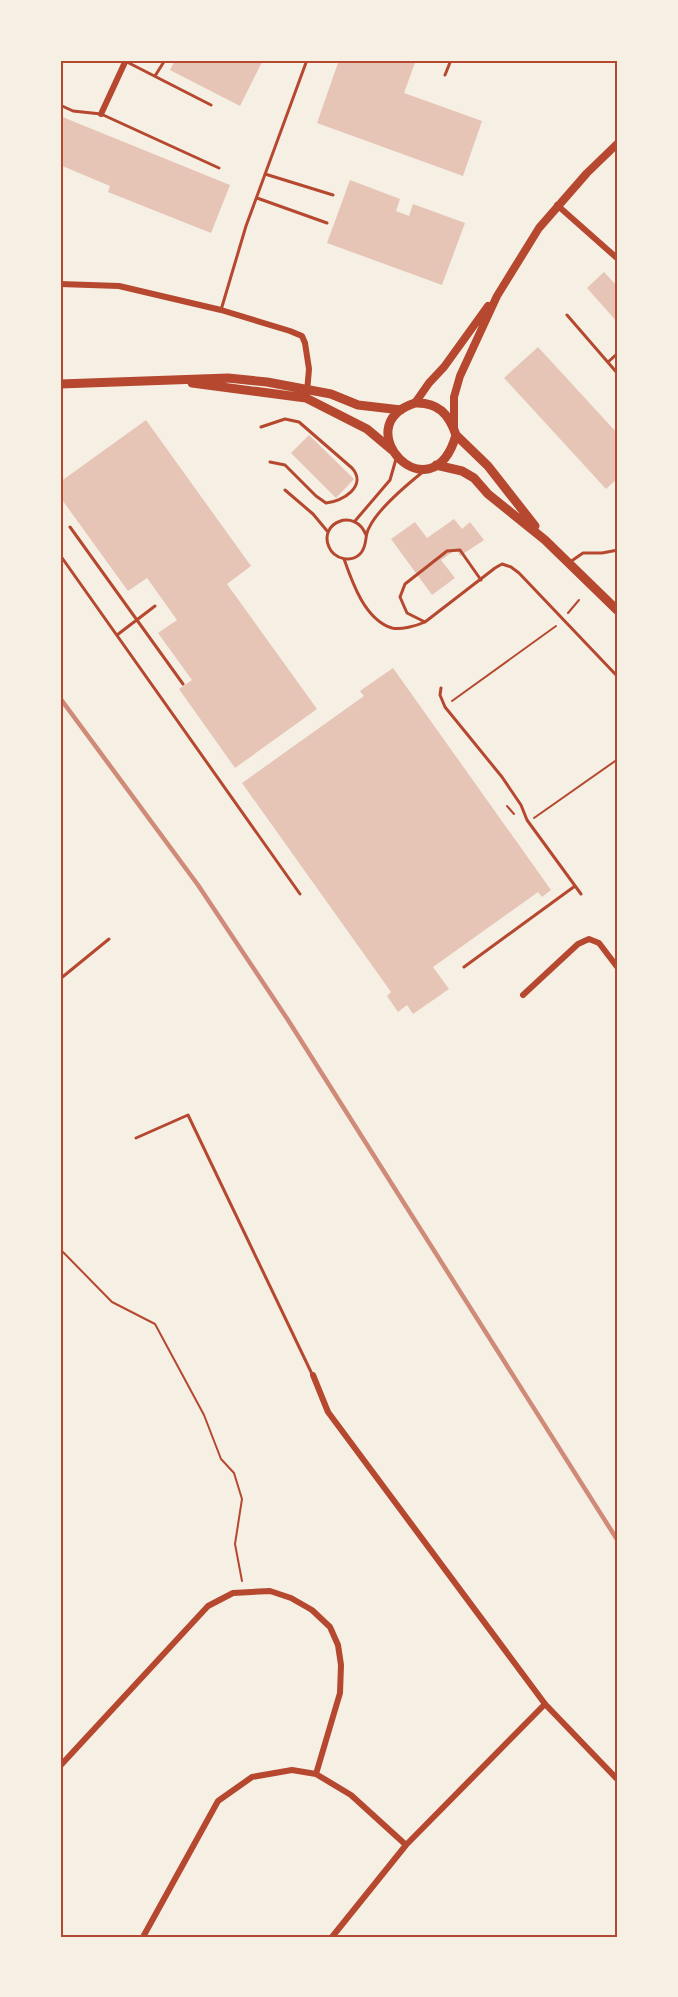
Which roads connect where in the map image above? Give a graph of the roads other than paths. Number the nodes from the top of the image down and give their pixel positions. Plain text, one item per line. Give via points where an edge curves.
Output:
1 (125, 60) edge
2 (165, 60) edge
3 (307, 60) edge
4 (451, 60) edge
5 (446, 75) dead end
6 (155, 76) junction
7 (60, 105) edge
8 (211, 105) dead end
9 (101, 114) junction
10 (618, 142) edge
11 (219, 168) dead end
12 (265, 174) junction
13 (333, 195) dead end
14 (256, 198) junction
15 (557, 206) junction
16 (327, 223) dead end
17 (618, 259) edge
18 (60, 284) edge
19 (497, 296) junction
20 (221, 310) junction
21 (567, 315) dead end
22 (618, 353) edge
23 (608, 362) junction
24 (618, 374) edge
25 (60, 384) edge
26 (307, 394) junction
27 (415, 403) junction
28 (401, 410) junction
29 (261, 427) dead end
30 (455, 431) junction
31 (394, 454) junction
32 (270, 462) dead end
33 (432, 467) junction
34 (285, 490) dead end
35 (355, 521) junction
36 (70, 528) dead end
37 (328, 532) junction
38 (366, 535) junction
39 (545, 540) junction
40 (618, 550) edge
41 (60, 555) edge
42 (344, 559) junction
43 (568, 563) junction
44 (482, 580) junction
45 (155, 606) dead end
46 (618, 611) edge
47 (136, 619) junction
48 (425, 622) junction
49 (117, 634) junction
50 (618, 677) edge
51 (183, 684) dead end
52 (441, 687) dead end
53 (575, 886) junction
54 (300, 894) dead end
55 (581, 894) dead end
56 (109, 939) dead end
57 (464, 967) dead end
58 (618, 968) edge
59 (60, 979) edge
60 (523, 994) dead end
61 (136, 1138) dead end
62 (313, 1376) joint
63 (545, 1704) junction
64 (60, 1766) edge
65 (316, 1774) junction
66 (618, 1780) edge
67 (406, 1845) junction
68 (143, 1937) edge
69 (332, 1937) edge

1 - 6 lane
1 - 9 street
2 - 6 lane
3 - 12 lane
4 - 5 lane
6 - 8 lane
7 - 9 lane
9 - 11 lane
10 - 15 street
12 - 13 lane
12 - 14 lane
14 - 16 lane
14 - 20 lane
15 - 17 street
15 - 19 street via 524,249
18 - 20 street via 119,286
19 - 27 street
19 - 30 street via 460,376 454,397
20 - 26 street via 302,336 308,352
21 - 23 lane
22 - 23 lane
23 - 24 lane
25 - 26 main road via 174,381
26 - 28 main road via 331,394 358,405
26 - 31 main road via 367,429
27 - 28 main road
27 - 30 main road via 443,410
28 - 31 main road via 389,433
29 - 32 lane via 285,419 304,426 355,472 356,484 342,500 326,503 285,465
30 - 33 main road via 450,453
30 - 39 main road via 488,466
31 - 33 main road via 411,467
31 - 35 lane via 390,480
33 - 38 lane via 403,488
33 - 39 main road via 462,471 474,478
34 - 37 lane
35 - 37 lane via 342,520
35 - 38 lane
36 - 47 lane
37 - 42 lane via 330,549
38 - 42 lane via 361,553
39 - 43 main road
40 - 43 lane via 583,553
41 - 49 lane
42 - 48 lane via 353,584 378,619 393,628
43 - 46 main road
44 - 48 lane
44 - 48 lane via 460,550 447,550 405,585 400,597 407,613
44 - 50 lane via 502,564 511,567
45 - 47 lane
47 - 49 lane
47 - 51 lane
49 - 54 lane
52 - 53 lane via 445,707 502,777 527,820
53 - 55 lane
53 - 57 lane
56 - 59 lane
58 - 60 street via 599,943 589,939 578,944
61 - 62 lane via 188,1115
62 - 63 street via 328,1412
63 - 66 street
63 - 67 street
64 - 65 street via 208,1606 233,1593 270,1591 312,1610 330,1627 338,1645 340,1693
65 - 67 street via 351,1795
65 - 68 street via 292,1770 252,1777 218,1801
67 - 69 street

